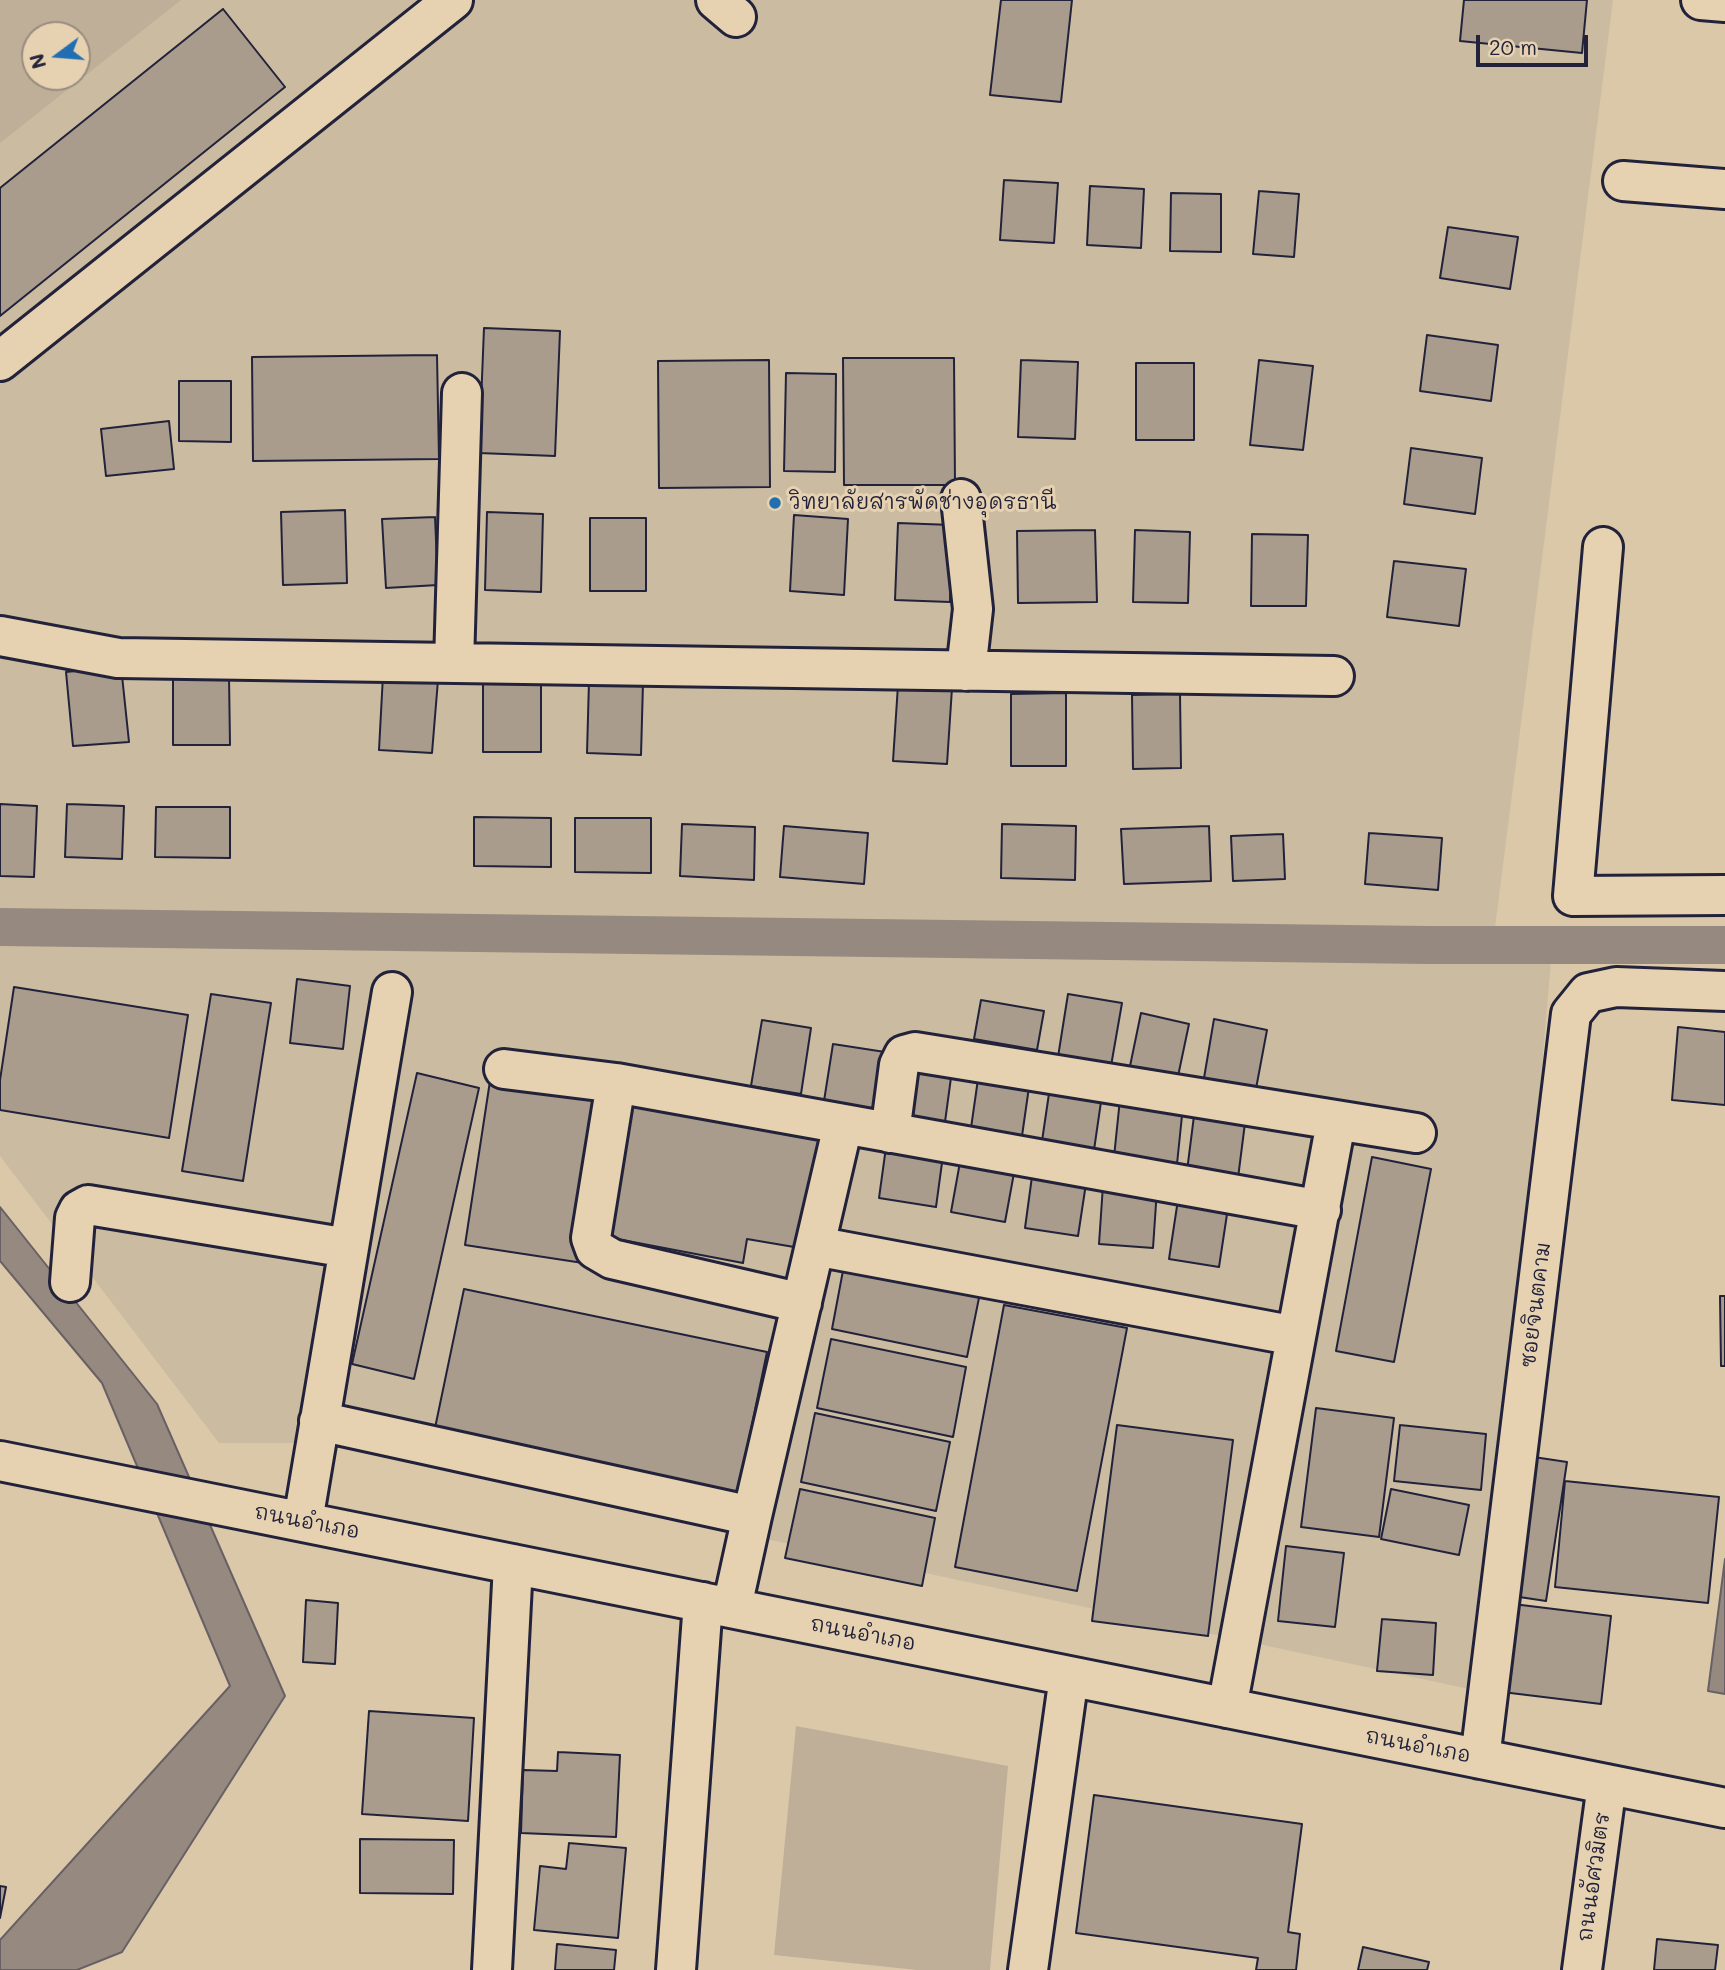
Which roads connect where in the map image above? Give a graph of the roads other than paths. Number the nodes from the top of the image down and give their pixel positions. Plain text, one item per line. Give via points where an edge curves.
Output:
1 (453, 0) edge
2 (1701, 0) edge
3 (1725, 2) edge
4 (1623, 181) dead end
5 (1725, 189) edge
6 (0, 361) edge
7 (462, 393) dead end
8 (961, 499) dead end
9 (1603, 547) dead end
10 (0, 636) edge
11 (454, 663) junction
12 (966, 671) junction
13 (1334, 677) dead end
14 (1725, 895) edge
15 (1725, 991) edge
16 (391, 992) dead end
17 (504, 1069) dead end
18 (616, 1083) junction
19 (1336, 1122) junction
20 (843, 1125) junction
21 (890, 1133) junction
22 (1416, 1133) dead end
23 (1321, 1210) junction
24 (815, 1246) junction
25 (348, 1248) junction
26 (70, 1282) dead end
27 (802, 1303) junction
28 (1296, 1336) junction
29 (319, 1421) junction
30 (0, 1461) edge
31 (752, 1516) junction
32 (303, 1521) junction
33 (513, 1564) junction
34 (717, 1605) junction
35 (1069, 1676) junction
36 (1227, 1708) junction
37 (1480, 1759) junction
38 (1607, 1784) junction
39 (1725, 1808) edge
40 (492, 1970) edge
41 (676, 1970) edge
42 (1028, 1970) edge
43 (1582, 1970) edge

1 - 6 street
2 - 3 street
4 - 5 street
7 - 11 street
8 - 12 street via 973,610
9 - 14 street via 1573,896
10 - 11 street via 118,658
11 - 12 street
12 - 13 street
15 - 37 street, ซอยจินตคาม via 1616,987 1588,993 1571,1014
16 - 25 street
17 - 18 street
18 - 20 street
18 - 27 street via 591,1238 595,1249 612,1259
19 - 21 street via 915,1052 904,1055 900,1065
19 - 22 street
19 - 23 street
20 - 21 street
20 - 24 street
21 - 23 street
23 - 28 street
24 - 27 street
24 - 28 street
25 - 26 street via 88,1205 75,1218
25 - 29 street
27 - 31 street
28 - 36 street
29 - 31 street
29 - 32 street
30 - 32 street, ถนนอำเภอ
31 - 34 street
32 - 33 street, ถนนอำเภอ
33 - 34 street, ถนนอำเภอ
33 - 40 street
34 - 35 street, ถนนอำเภอ
34 - 41 street
35 - 36 street, ถนนอำเภอ
35 - 42 street
36 - 37 street, ถนนอำเภอ
37 - 38 street, ถนนอำเภอ
38 - 39 street, ถนนอำเภอ
38 - 43 street, ถนนอัศวมิตร

